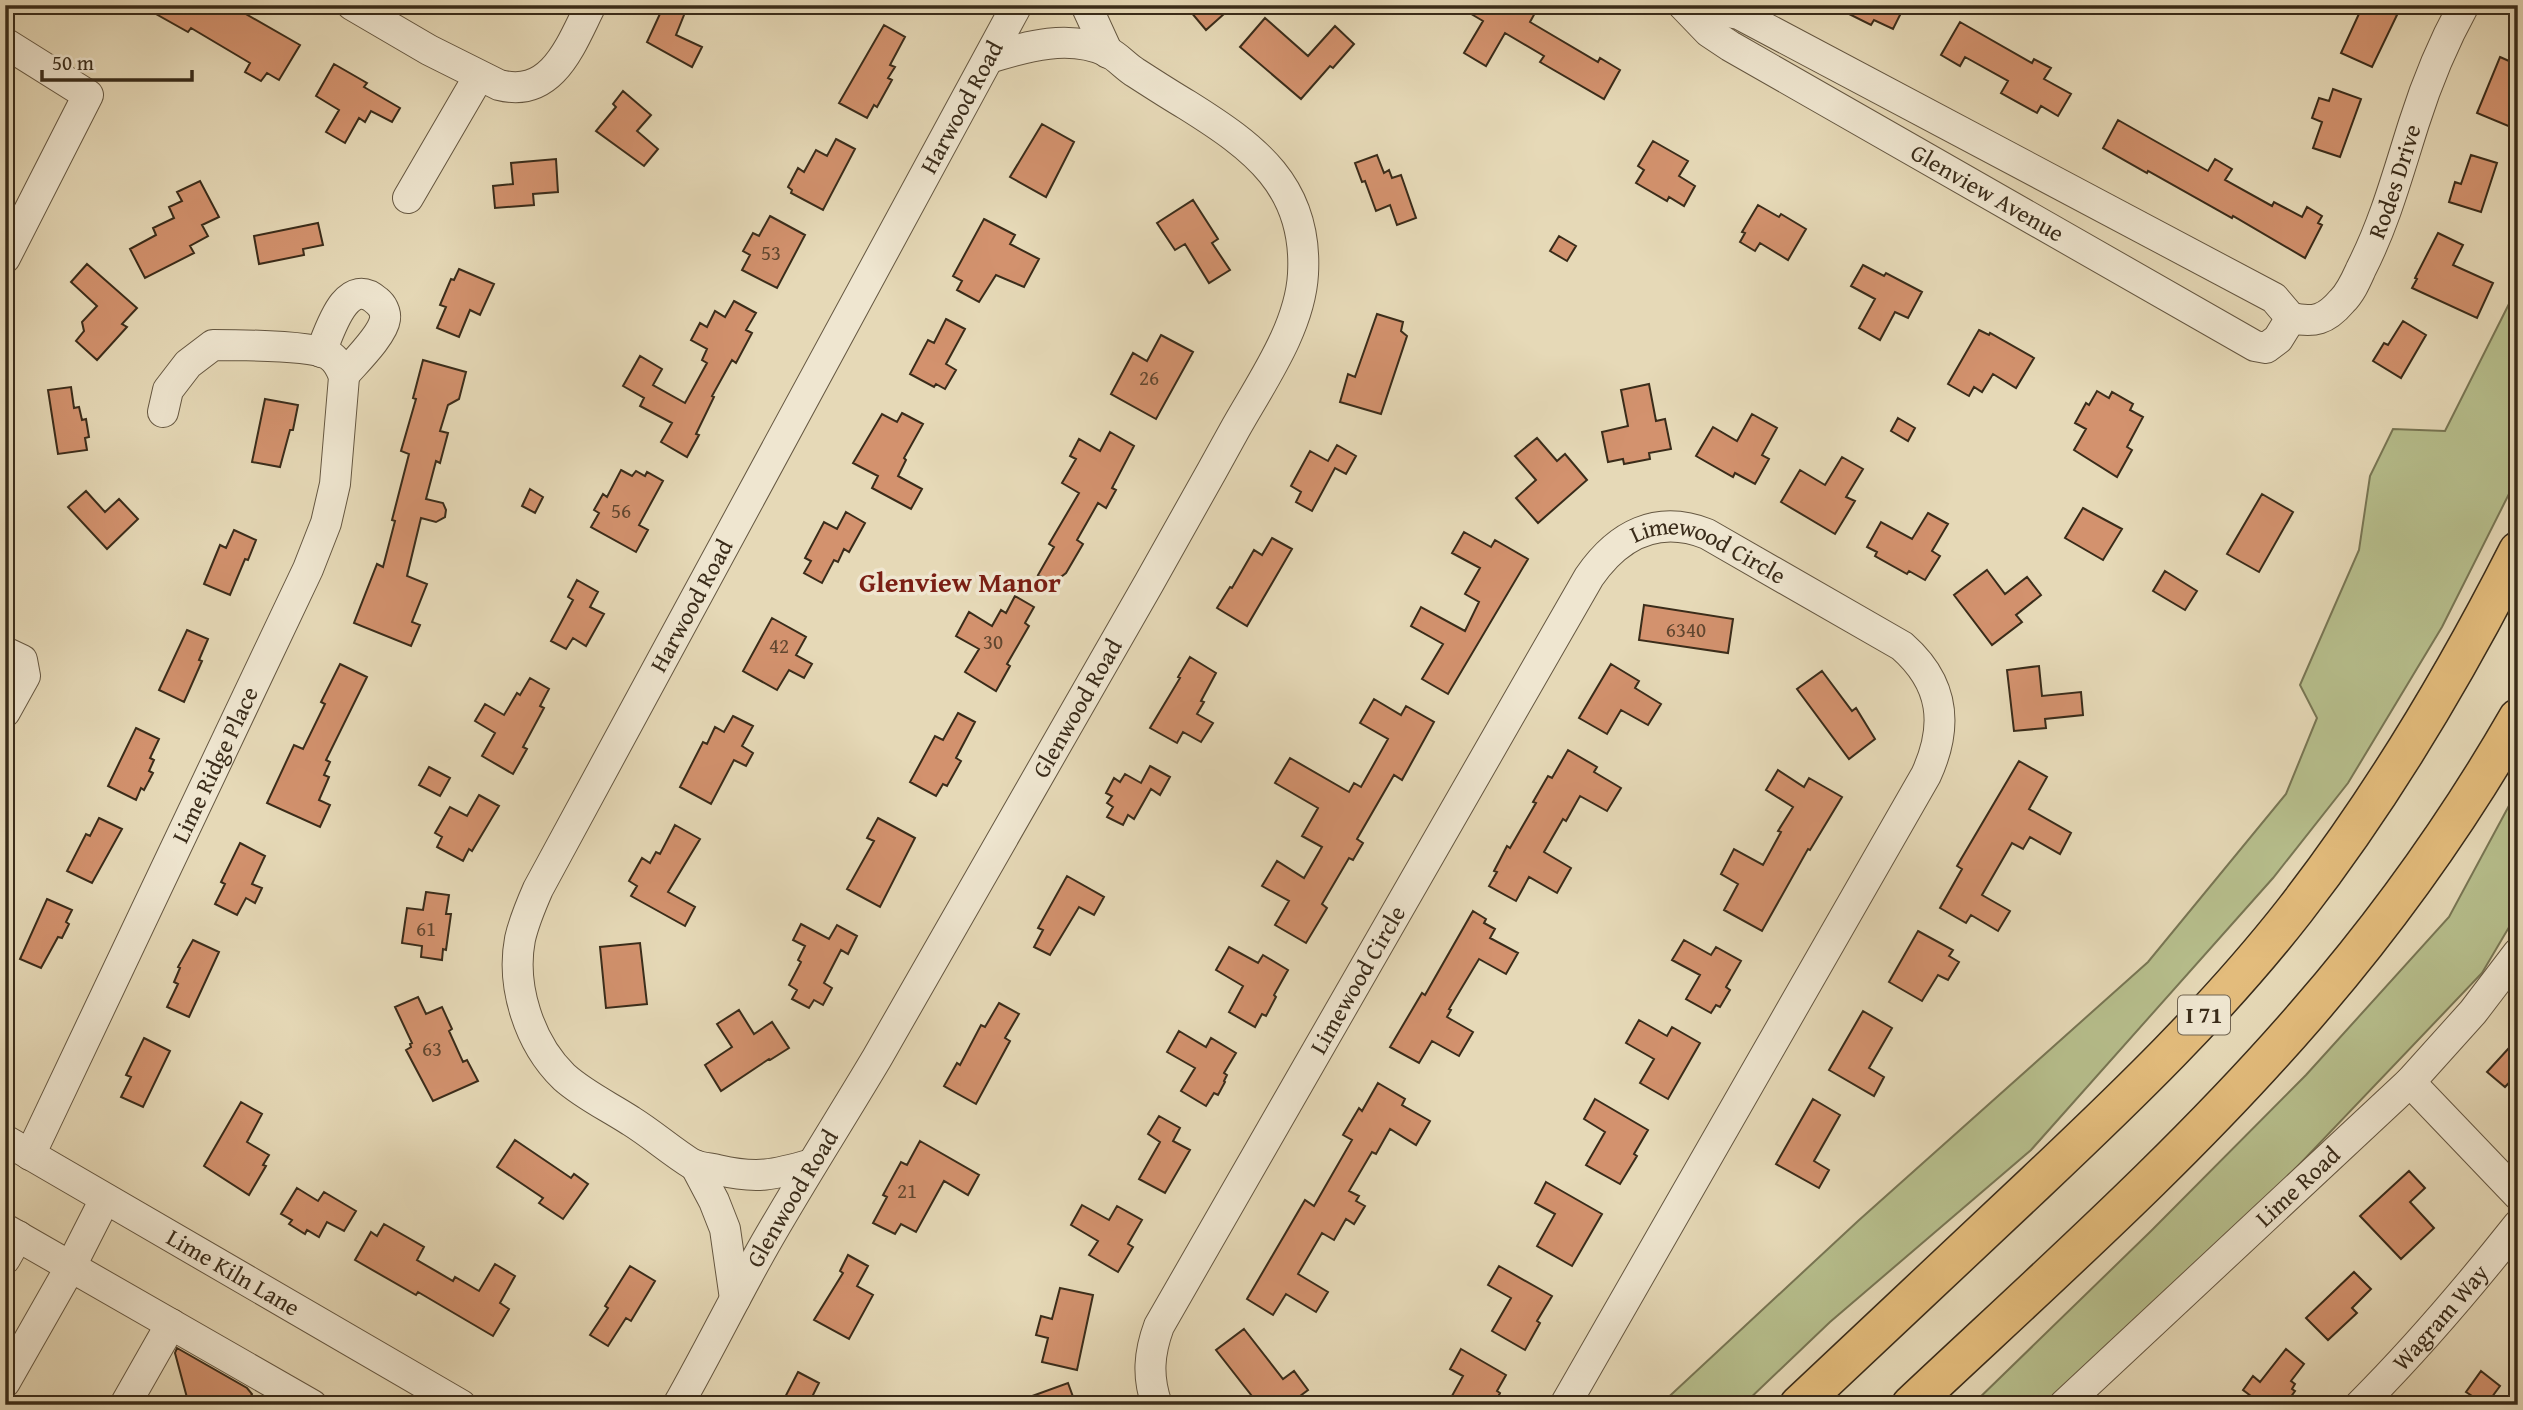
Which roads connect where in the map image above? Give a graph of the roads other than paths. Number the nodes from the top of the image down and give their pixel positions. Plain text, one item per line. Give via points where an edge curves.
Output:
1 (352, 5) edge
2 (591, 5) edge
3 (1017, 5) edge
4 (1086, 5) edge
5 (1685, 5) edge
6 (2464, 5) edge
7 (6, 45) edge
8 (1108, 53) junction
9 (989, 58) junction
10 (479, 76) junction
11 (408, 198) dead end
12 (13, 223) edge
13 (5, 258) edge
14 (2291, 318) junction
15 (163, 412) dead end
16 (2518, 551) edge
17 (5, 652) edge
18 (5, 712) edge
19 (2518, 718) edge
20 (2518, 953) edge
21 (2410, 1082) junction
22 (18, 1148) edge
23 (812, 1164) junction
24 (695, 1165) junction
25 (2518, 1195) edge
26 (106, 1199) junction
27 (2518, 1225) edge
28 (10, 1242) edge
29 (71, 1266) junction
30 (735, 1299) junction
31 (171, 1324) junction
32 (5, 1382) edge
33 (145, 1391) edge
34 (298, 1401) edge
35 (125, 1405) edge
36 (461, 1405) edge
37 (678, 1405) edge
38 (1157, 1405) edge
39 (1565, 1405) edge
40 (1799, 1405) edge
41 (1911, 1405) edge
42 (2064, 1405) edge
43 (2360, 1405) edge

1 - 10 street
2 - 10 street via 565,56 546,78 533,86 510,88
3 - 9 street, Harwood Road
4 - 8 street, Glenwood Road
5 - 14 street via 1739,14 2274,298
5 - 14 street, Glenview Avenue via 1709,32 1730,46 2255,346 2266,348 2278,340
6 - 14 street, Rodes Drive via 2430,76 2393,193 2353,285 2344,299 2321,317 2311,322
7 - 12 street via 88,94
8 - 9 street, Glenwood Road via 1049,43
8 - 23 street, Glenwood Road via 1227,130 1269,167 1288,198 1300,233 1303,269 1298,305 1293,323 1179,529
9 - 24 street, Harwood Road via 527,914 519,949 520,988 542,1049 564,1076 591,1098
10 - 11 street
12 - 13 street
15 - 22 street, Lime Ridge Place via 168,390 188,364 213,345 334,363 344,394 335,484 308,569
16 - 40 highway, I 71 via 2413,742 2285,922 2147,1075
17 - 18 street via 22,660 24,676
19 - 41 highway via 2404,893 2305,1017 2146,1182
20 - 21 street, Lime Road
21 - 25 street
21 - 42 street, Lime Road
22 - 26 street, Lime Kiln Lane
23 - 24 street, Harwood Road via 751,1177
23 - 30 street, Glenwood Road
24 - 30 street, Harwood Road via 725,1229
26 - 29 street
26 - 36 street, Lime Kiln Lane
27 - 43 street, Wagram Way via 2460,1298
28 - 29 street
29 - 31 street
29 - 32 street
30 - 37 street, Glenwood Road
31 - 33 street
31 - 34 street
33 - 35 street
38 - 39 street, Limewood Circle via 1150,1365 1159,1326 1589,577 1608,552 1631,536 1676,526 1707,534 1902,646 1931,681 1939,705 1939,734 1926,775

